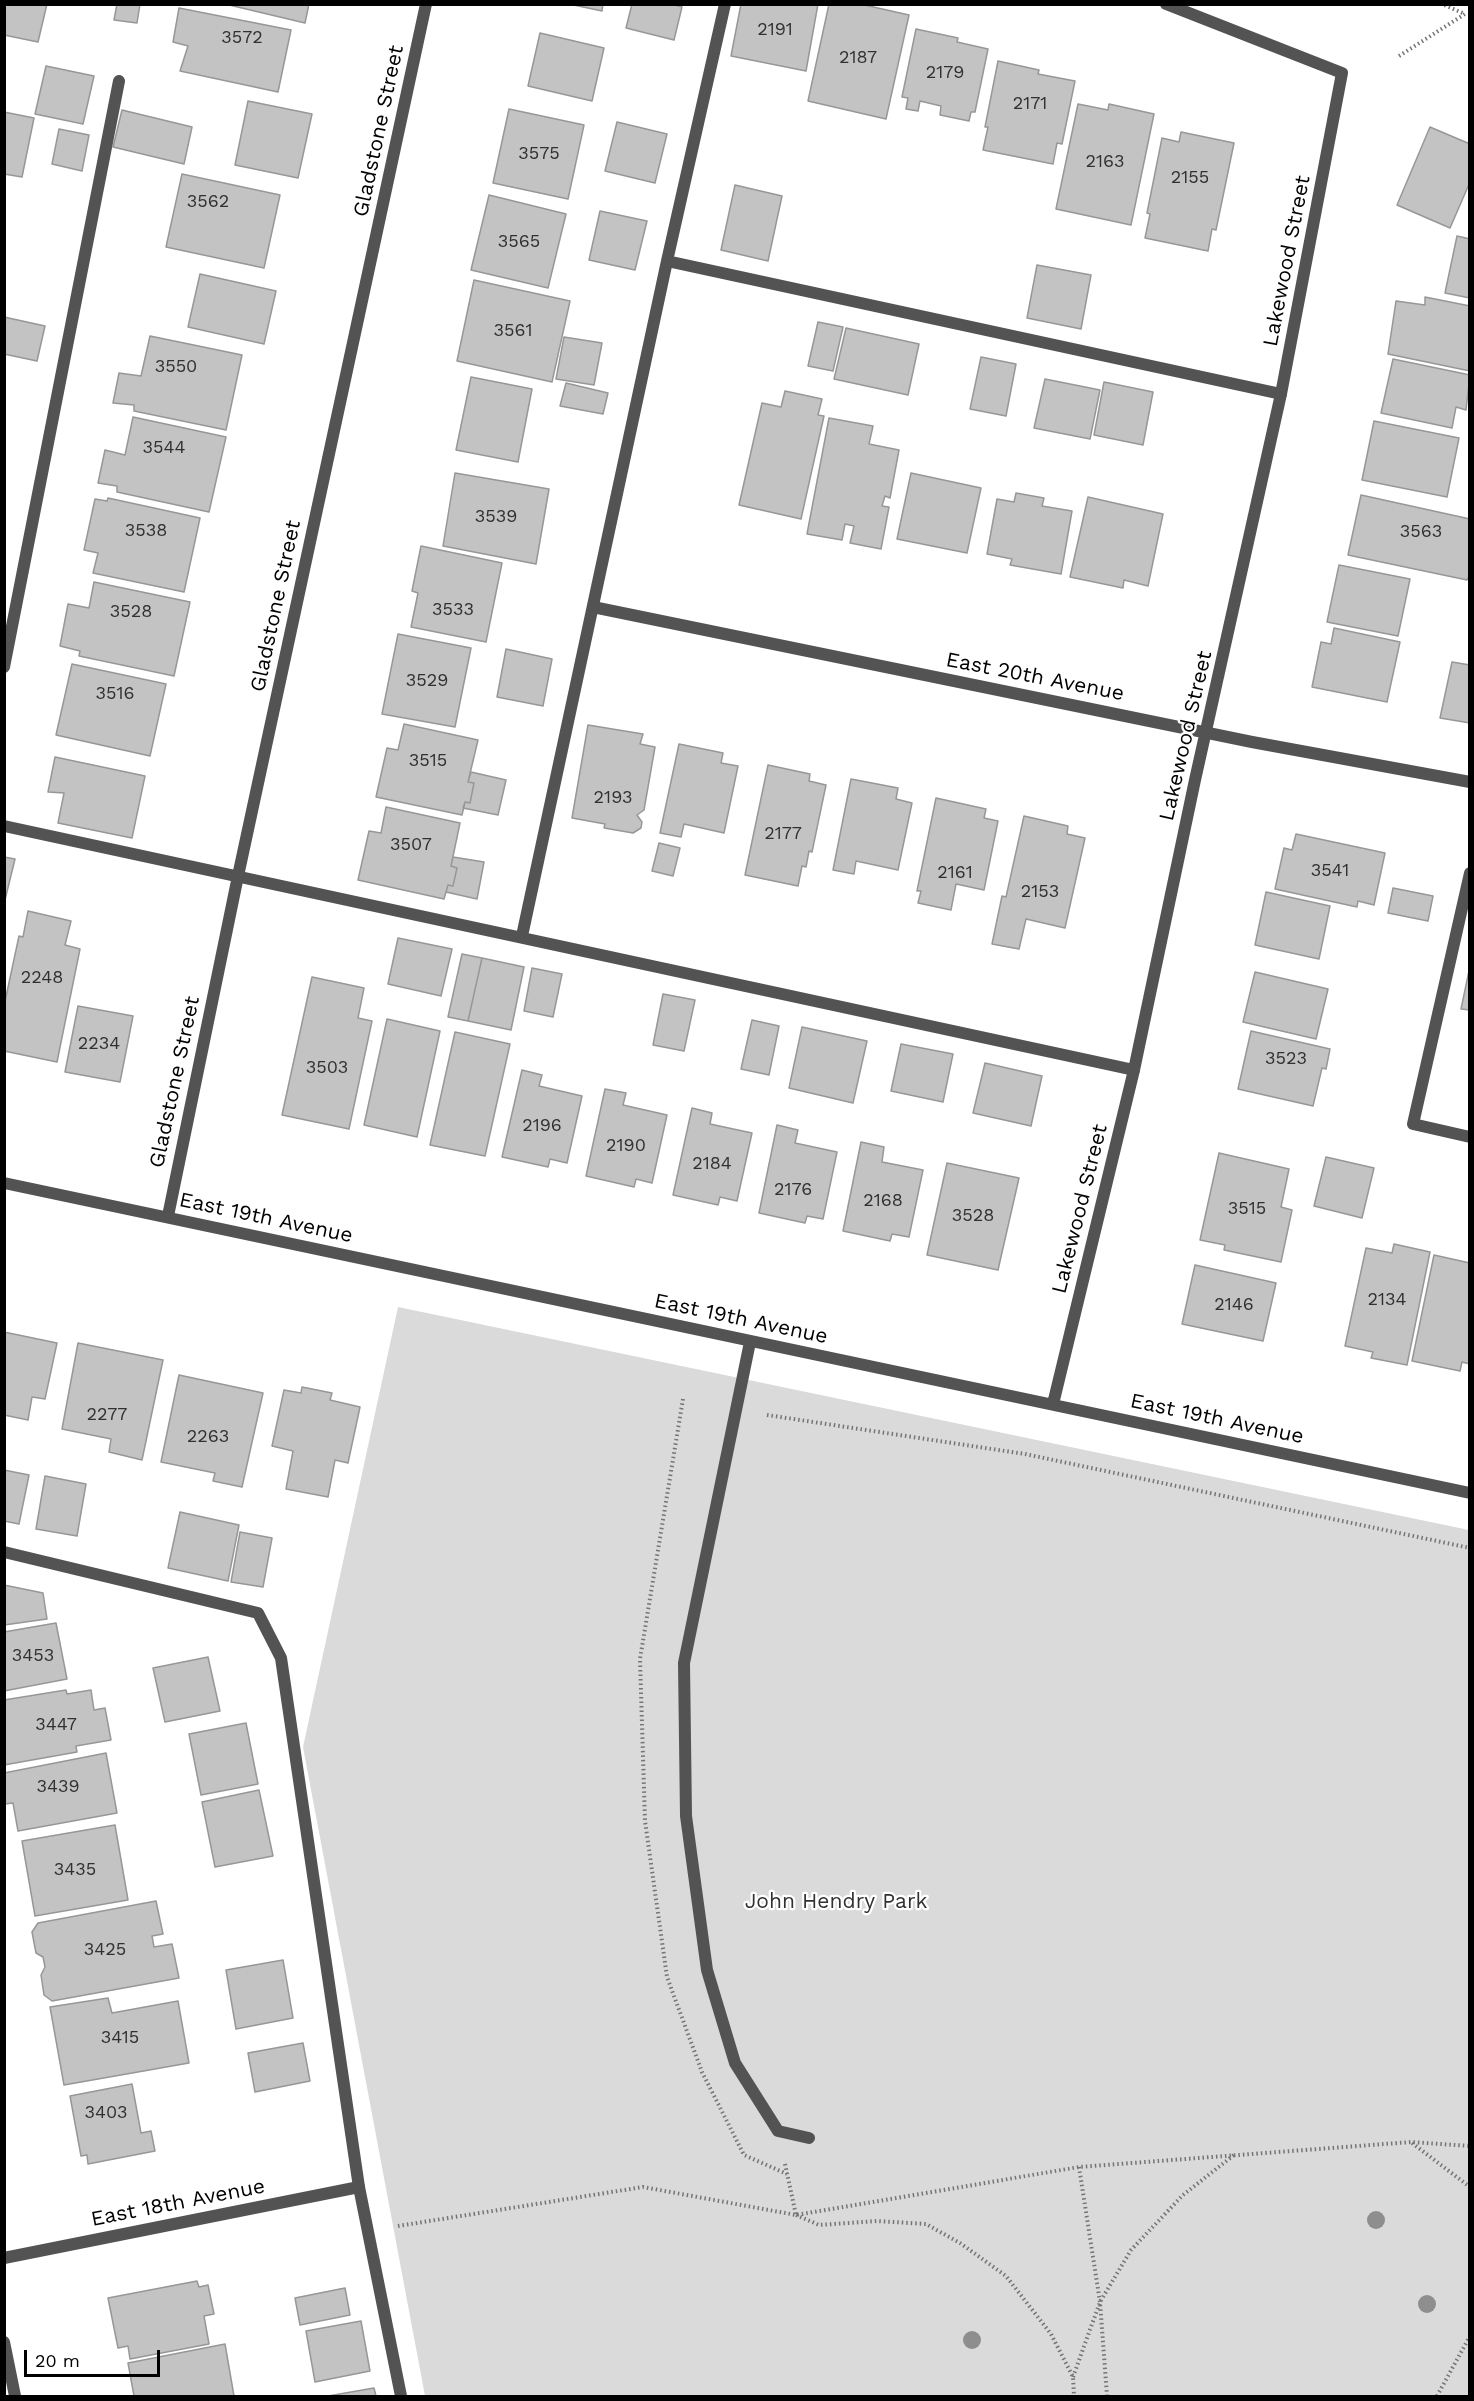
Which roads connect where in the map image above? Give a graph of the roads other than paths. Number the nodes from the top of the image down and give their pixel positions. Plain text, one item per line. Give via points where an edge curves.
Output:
1 (426, 4) edge
2 (725, 4) edge
3 (1166, 4) edge
4 (119, 81) dead end
5 (667, 261) junction
6 (1281, 394) junction
7 (592, 608) junction
8 (4, 667) edge
9 (1206, 732) junction
10 (1470, 782) edge
11 (4, 826) edge
12 (1470, 873) edge
13 (238, 876) junction
14 (522, 936) junction
15 (1134, 1070) junction
16 (1470, 1137) edge
17 (4, 1183) edge
18 (168, 1216) junction
19 (750, 1342) junction
20 (1053, 1404) junction
21 (1470, 1493) edge
22 (4, 1552) edge
23 (809, 2138) dead end
24 (359, 2187) junction
25 (4, 2258) edge
26 (4, 2342) edge
27 (15, 2397) edge
28 (401, 2397) edge

1 - 13 street, Gladstone Street
2 - 5 street
3 - 6 street, Lakewood Street via 1342,73
4 - 8 street
5 - 6 street
5 - 7 street
6 - 9 street, Lakewood Street
7 - 9 street, East 20th Avenue
7 - 14 street
9 - 10 street, East 20th Avenue
9 - 15 street, Lakewood Street
11 - 13 street
12 - 16 street via 1413,1124
13 - 14 street
13 - 18 street, Gladstone Street
14 - 15 street
15 - 20 street, Lakewood Street
17 - 18 street, East 19th Avenue
18 - 19 street, East 19th Avenue
19 - 20 street, East 19th Avenue
19 - 23 street via 684,1663 686,1816 707,1970 735,2063 778,2131
20 - 21 street, East 19th Avenue
22 - 24 street via 258,1613 281,1658
24 - 25 street, East 18th Avenue
24 - 28 street
26 - 27 street

